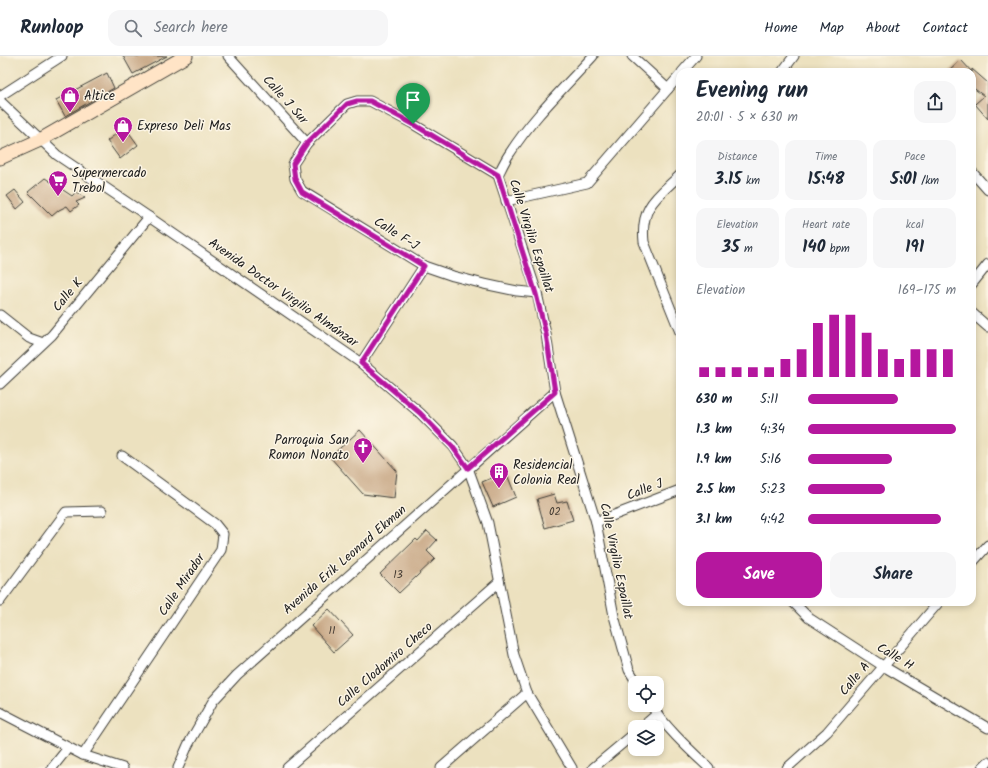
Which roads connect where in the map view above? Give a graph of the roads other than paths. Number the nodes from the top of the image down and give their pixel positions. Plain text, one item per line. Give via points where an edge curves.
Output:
1 (62, 56) edge
2 (186, 56) edge
3 (228, 56) edge
4 (593, 56) edge
5 (632, 56) edge
6 (696, 56) edge
7 (794, 56) edge
8 (686, 68) edge
9 (785, 68) edge
10 (676, 80) edge
11 (668, 89) junction
12 (0, 96) edge
13 (0, 101) edge
14 (40, 140) junction
15 (307, 143) junction
16 (0, 158) edge
17 (498, 175) junction
18 (976, 176) edge
19 (676, 179) edge
20 (988, 190) edge
21 (506, 201) junction
22 (149, 217) junction
23 (988, 264) edge
24 (424, 266) junction
25 (976, 279) edge
26 (536, 294) junction
27 (0, 315) edge
28 (976, 316) edge
29 (676, 322) edge
30 (988, 327) edge
31 (43, 343) junction
32 (361, 363) junction
33 (0, 384) edge
34 (555, 392) junction
35 (122, 456) dead end
36 (468, 468) junction
37 (676, 492) edge
38 (102, 511) dead end
39 (596, 522) junction
40 (988, 545) edge
41 (976, 558) edge
42 (499, 582) junction
43 (2, 596) edge
44 (797, 606) edge
45 (935, 606) edge
46 (883, 666) junction
47 (633, 676) edge
48 (527, 693) junction
49 (1, 712) edge
50 (657, 714) joint
51 (650, 720) edge
52 (988, 728) edge
53 (628, 738) edge
54 (68, 748) junction
55 (83, 755) junction
56 (988, 762) edge
57 (52, 768) edge
58 (123, 768) edge
59 (178, 768) edge
60 (287, 768) edge
61 (441, 768) edge
62 (572, 768) edge
63 (592, 768) edge
64 (710, 768) edge
65 (788, 768) edge
66 (982, 768) edge

1 - 12 street
2 - 14 main road
3 - 15 street, Calle J Sur
4 - 17 street, Calle Virgilio Espaillat via 523,134 509,153
5 - 11 street
6 - 8 street
7 - 9 street
10 - 11 street
11 - 21 street via 587,183
13 - 14 street
14 - 16 main road
14 - 22 street, Avenida Doctor Virgilio Almánzar via 57,155
15 - 17 street via 347,104 370,101
15 - 24 street, Calle F-J via 293,164 295,179 302,192
17 - 21 street, Calle Virgilio Espaillat
18 - 20 street
19 - 29 street via 653,200 643,228 644,242
21 - 26 street, Calle Virgilio Espaillat
22 - 31 street, Calle K
22 - 32 street, Avenida Doctor Virgilio Almánzar
23 - 25 street
24 - 26 street, Calle F-J via 478,283
24 - 32 street
26 - 34 street, Calle Virgilio Espaillat via 546,334
27 - 31 street via 29,338
28 - 30 street
31 - 33 street, Calle K
32 - 36 street, Avenida Doctor Virgilio Almánzar via 420,413 452,446
34 - 36 street, Avenida Erik Leonard Ekman
34 - 39 street, Calle Virgilio Espaillat
35 - 55 street, Calle Mirador via 215,524 223,534 222,550
36 - 42 street, Avenida Doctor Virgilio Almánzar via 488,523
36 - 59 street, Avenida Erik Leonard Ekman via 236,674 213,701
37 - 39 street, Calle J
38 - 43 street via 66,512
39 - 47 street, Calle Virgilio Espaillat via 614,616
40 - 41 street
42 - 48 street, Avenida Doctor Virgilio Almánzar via 514,656
42 - 60 street, Calle Clodomiro Checo
44 - 46 street, Calle H via 809,618
45 - 46 street, Calle A
46 - 52 street, Calle H
46 - 65 street, Calle A via 827,732
48 - 61 street
48 - 62 street, Avenida Doctor Virgilio Almánzar
49 - 54 street
50 - 51 street
50 - 64 street
53 - 63 street
54 - 55 street
54 - 57 street
55 - 58 street
56 - 66 street

